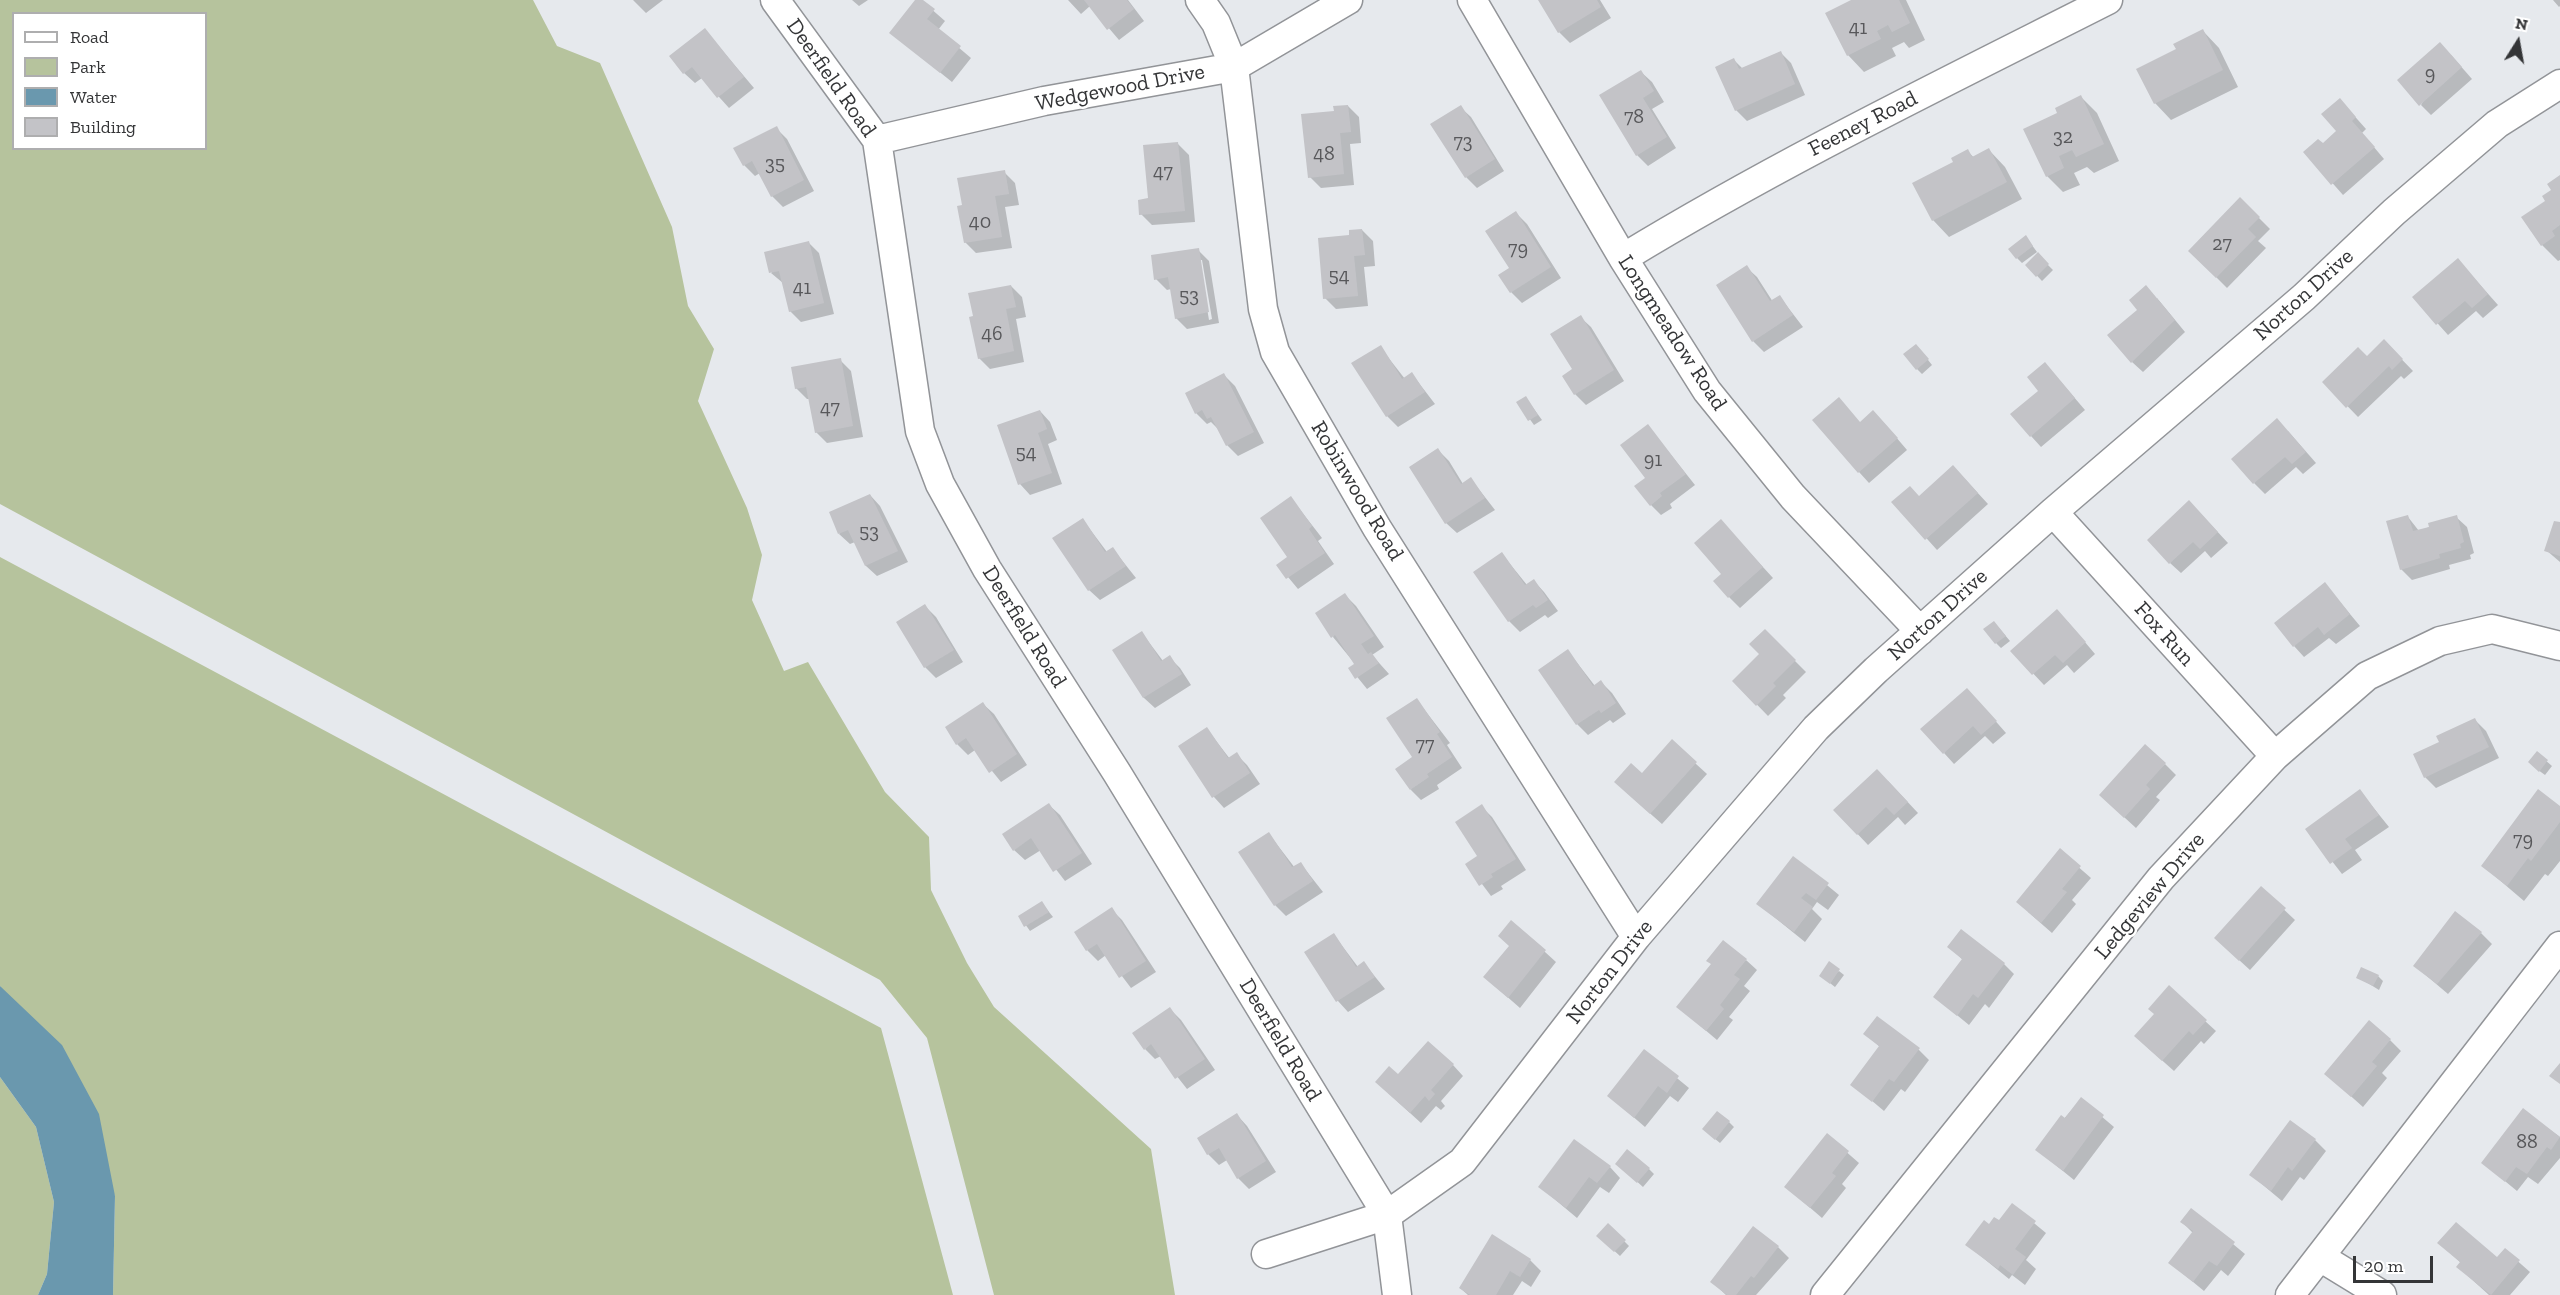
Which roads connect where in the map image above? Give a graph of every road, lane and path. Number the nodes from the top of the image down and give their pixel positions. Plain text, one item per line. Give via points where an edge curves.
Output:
1 (775, 0) edge
2 (1200, 0) edge
3 (1348, 0) edge
4 (1472, 0) edge
5 (2108, 0) edge
6 (1234, 67) junction
7 (2560, 84) edge
8 (877, 140) junction
9 (1623, 258) junction
10 (2053, 512) junction
11 (1920, 631) junction
12 (2560, 646) edge
13 (2275, 756) junction
14 (1636, 937) junction
15 (2560, 946) edge
16 (1387, 1215) junction
17 (1266, 1254) dead end
18 (2320, 1257) junction
19 (1397, 1295) edge
20 (1825, 1295) edge
21 (2290, 1295) edge
22 (2382, 1295) edge

1 - 8 street, Deerfield Road
2 - 6 street, Robinwood Road via 1216,23
3 - 6 street, Wedgewood Drive
4 - 9 street, Longmeadow Road
5 - 9 street, Feeney Road via 1717,201
6 - 8 street, Wedgewood Drive via 1044,101
6 - 14 street, Robinwood Road via 1263,309 1275,352 1377,528
7 - 10 street, Norton Drive via 2497,124 2394,212 2304,297
8 - 16 street, Deerfield Road via 920,431 940,484 987,569 1117,773
9 - 11 street, Longmeadow Road via 1707,391 1793,497
10 - 11 street, Norton Drive
10 - 13 street, Fox Run
11 - 14 street, Norton Drive via 1816,728
12 - 13 street, Ledgeview Drive via 2492,629 2440,641 2367,676
13 - 20 street, Ledgeview Drive via 2161,878
14 - 16 street, Norton Drive via 1462,1162
15 - 18 street
16 - 17 street, Norton Drive
16 - 19 street
18 - 21 street
18 - 22 street

